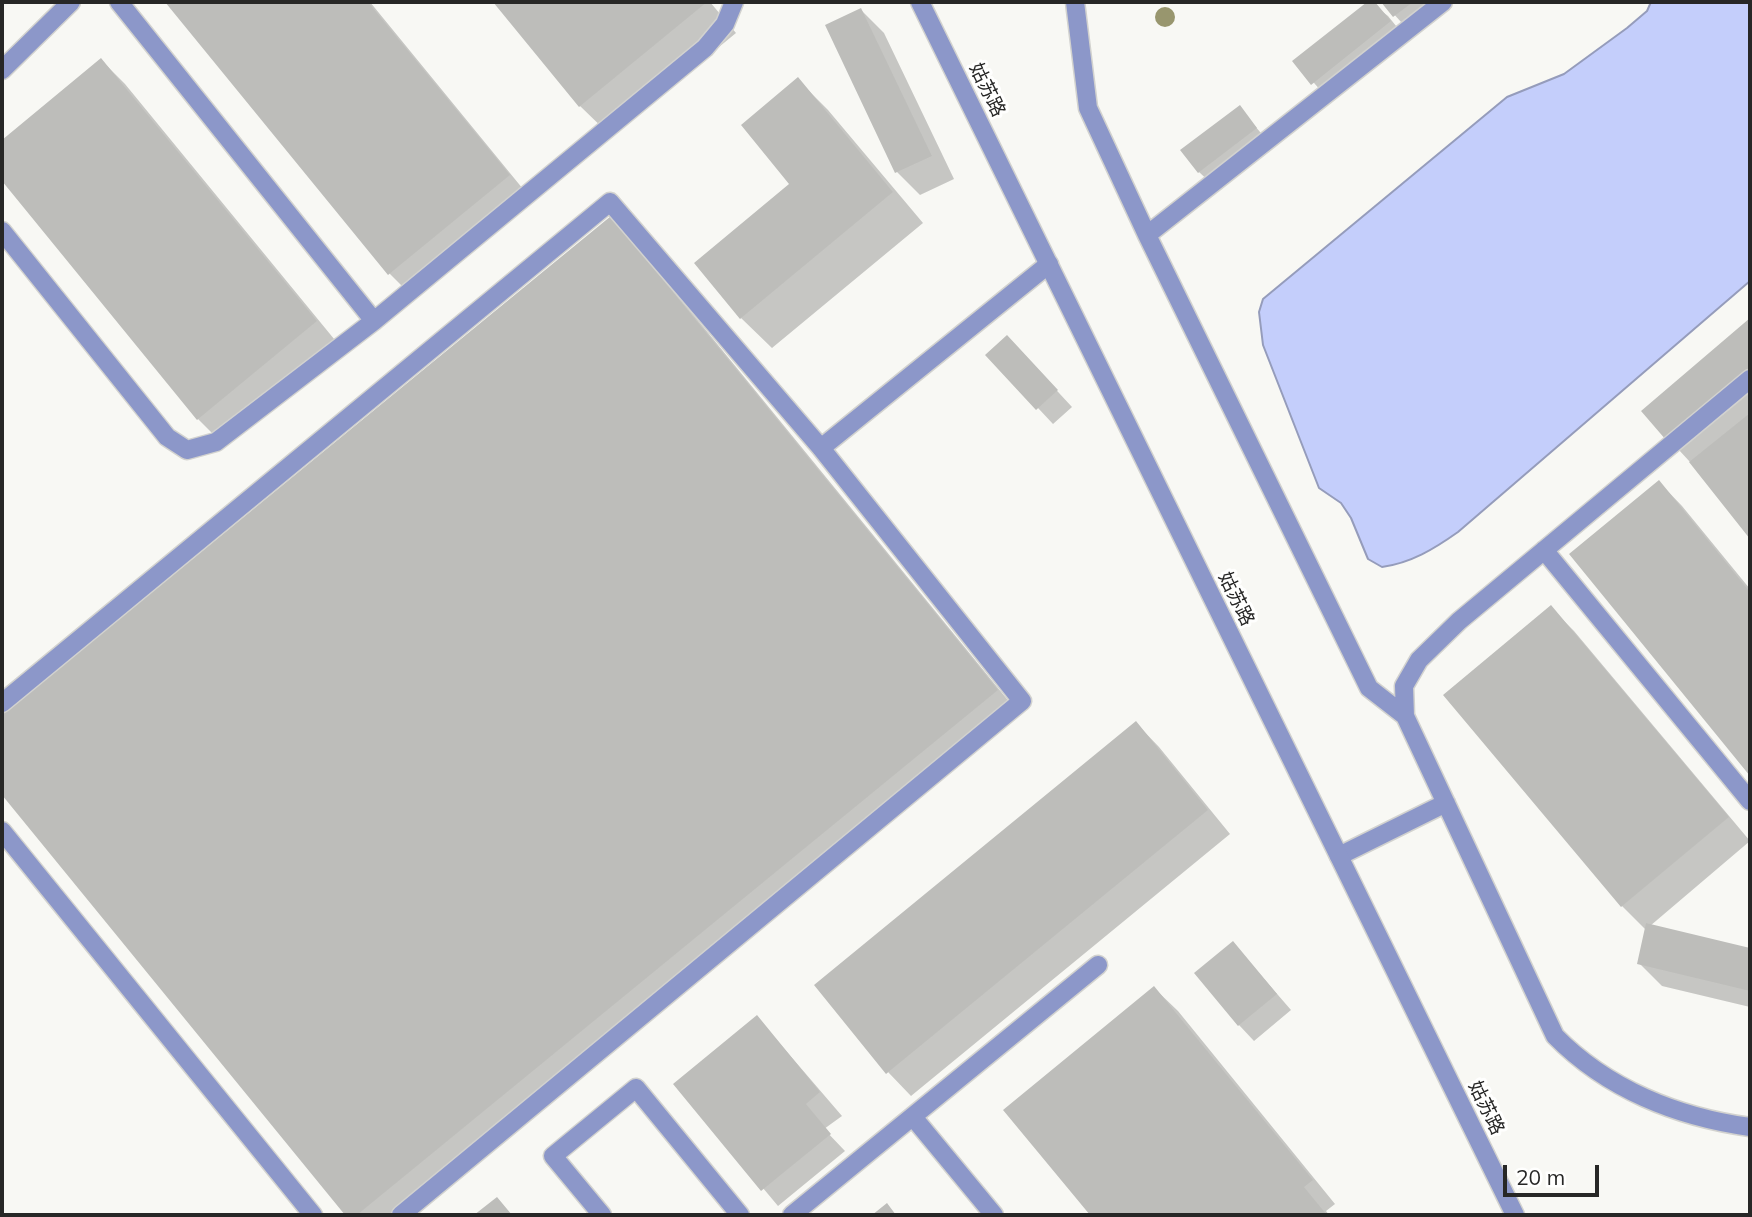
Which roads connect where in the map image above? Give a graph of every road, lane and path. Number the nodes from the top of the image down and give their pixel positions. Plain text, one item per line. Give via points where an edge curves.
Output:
1 (71, 2) edge
2 (119, 2) edge
3 (734, 2) edge
4 (920, 2) edge
5 (1075, 2) edge
6 (1443, 2) edge
7 (2, 70) edge
8 (2, 231) edge
9 (1147, 235) junction
10 (1049, 264) junction
11 (374, 321) junction
12 (1750, 379) edge
13 (821, 448) junction
14 (1544, 550) junction
15 (2, 703) edge
16 (1405, 716) junction
17 (1750, 802) edge
18 (1446, 803) junction
19 (2, 831) edge
20 (1339, 856) junction
21 (1098, 965) dead end
22 (913, 1117) junction
23 (1750, 1127) edge
24 (313, 1215) edge
25 (401, 1215) edge
26 (601, 1215) edge
27 (740, 1215) edge
28 (792, 1215) edge
29 (994, 1215) edge
30 (1515, 1215) edge

1 - 7 street
2 - 11 street
3 - 11 street via 724,24 705,47
4 - 10 street, 姑苏路
5 - 9 street via 1088,108
6 - 9 street
8 - 11 street via 167,437 187,450 216,442
9 - 16 street via 1369,688
10 - 13 street
10 - 20 street, 姑苏路
12 - 14 street
13 - 15 street via 610,202
13 - 25 street via 1022,701
14 - 16 street via 1458,621 1419,660 1404,686
14 - 17 street
16 - 18 street
18 - 20 street
18 - 23 street via 1555,1036 1581,1062 1622,1087 1683,1114
19 - 24 street
20 - 30 street, 姑苏路
21 - 22 street
22 - 28 street
22 - 29 street
26 - 27 street via 552,1156 636,1088

